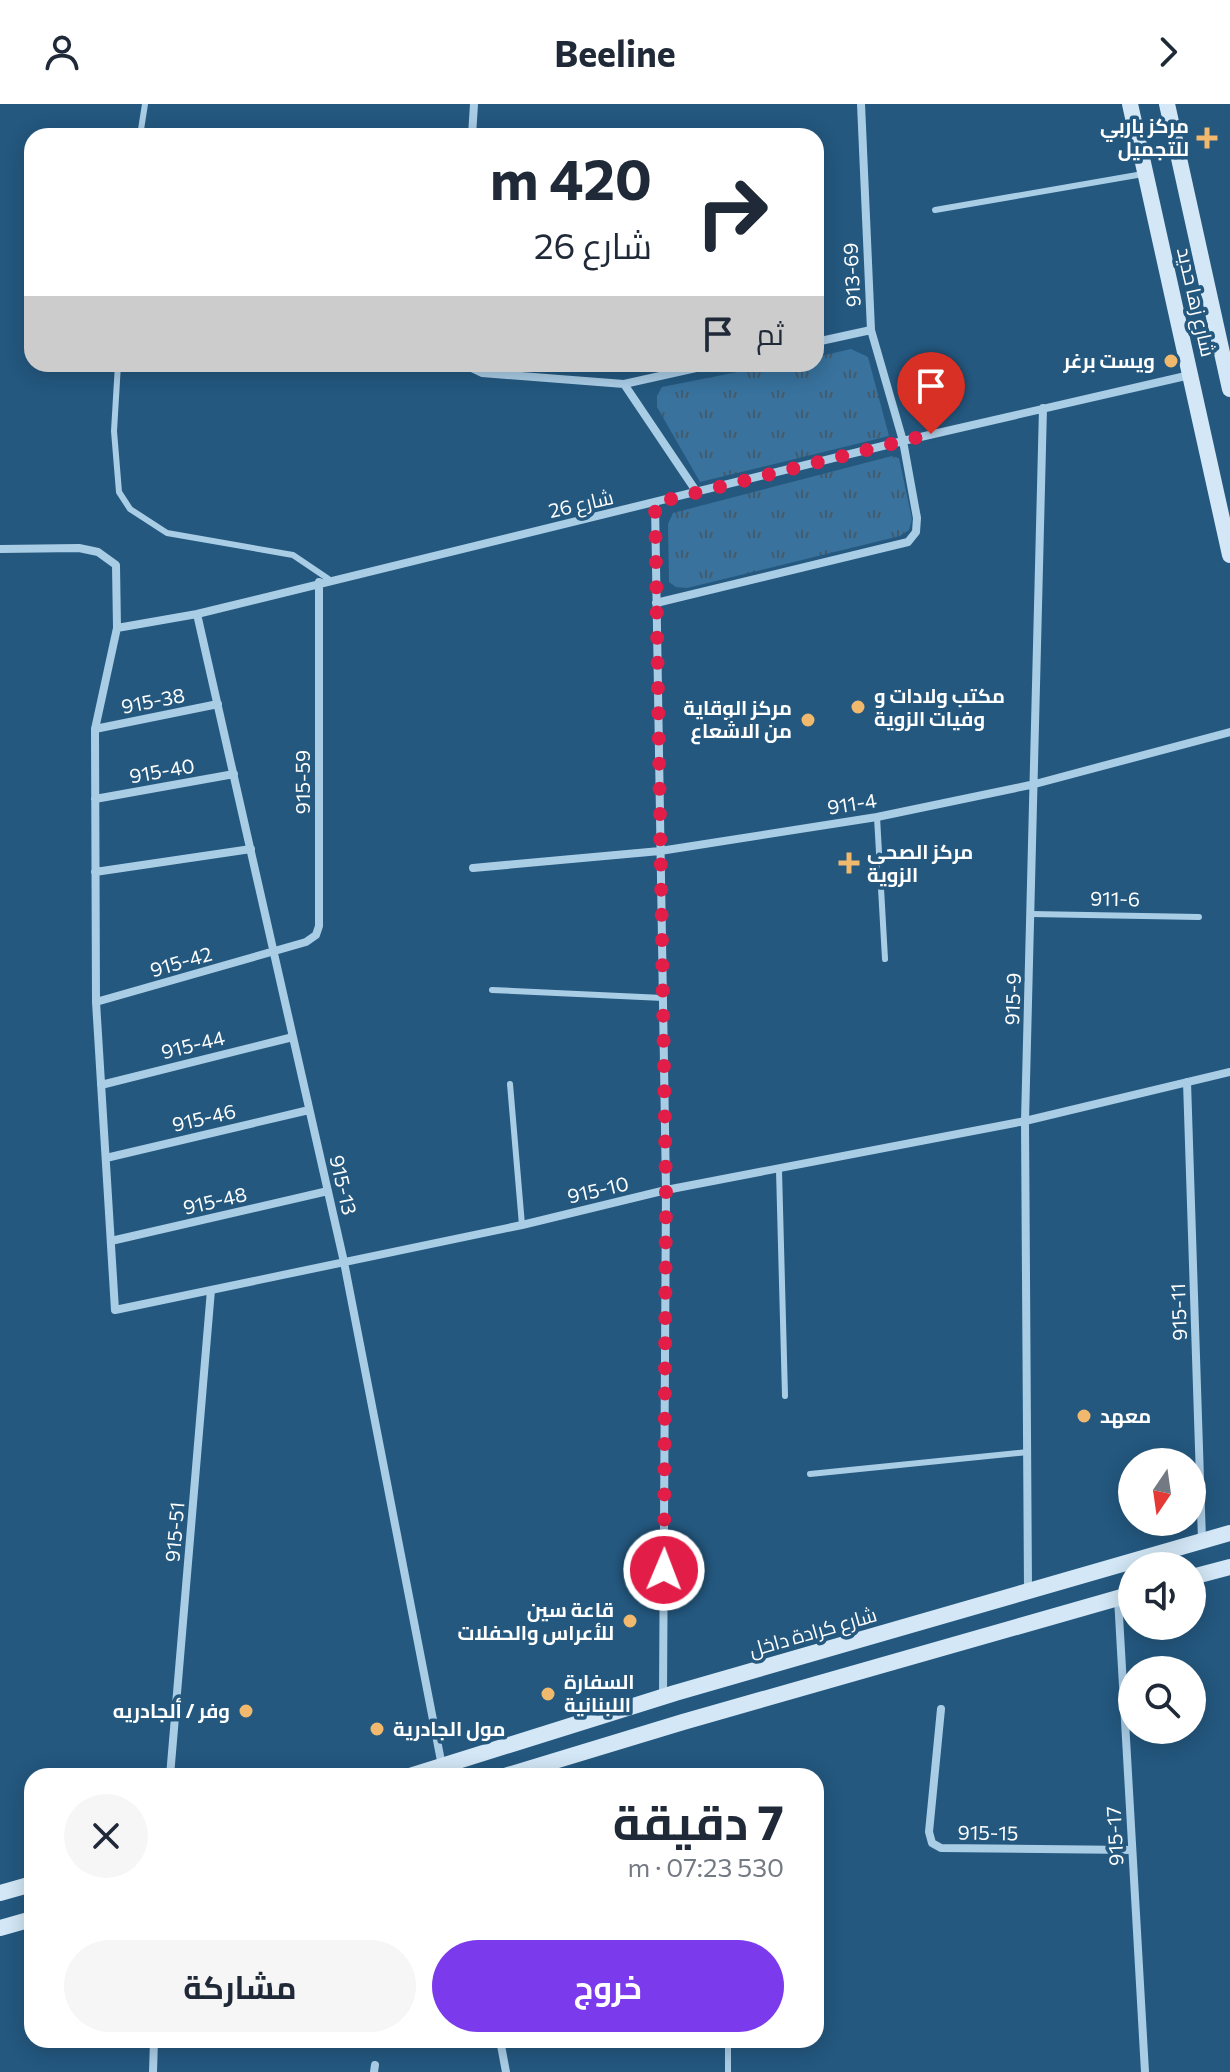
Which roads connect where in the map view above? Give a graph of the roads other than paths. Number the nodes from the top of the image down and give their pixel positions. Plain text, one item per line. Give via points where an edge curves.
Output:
1 (145, 104) edge
2 (474, 104) edge
3 (861, 104) edge
4 (1130, 104) edge
5 (1167, 104) edge
6 (141, 128) edge
7 (472, 128) edge
8 (1147, 173) junction
9 (935, 210) dead end
10 (871, 330) junction
11 (824, 340) edge
12 (1228, 366) edge
13 (118, 372) edge
14 (480, 372) edge
15 (678, 372) edge
16 (1192, 374) junction
17 (624, 384) junction
18 (1230, 389) edge
19 (1043, 408) junction
20 (903, 441) junction
21 (696, 491) junction
22 (655, 503) junction
23 (0, 549) edge
24 (1230, 555) edge
25 (330, 580) junction
26 (319, 582) junction
27 (656, 603) junction
28 (197, 614) junction
29 (117, 628) junction
30 (218, 704) junction
31 (95, 729) junction
32 (1230, 732) edge
33 (234, 774) junction
34 (1035, 784) junction
35 (95, 799) junction
36 (877, 817) junction
37 (251, 849) junction
38 (660, 851) junction
39 (473, 868) dead end
40 (95, 872) junction
41 (1031, 914) junction
42 (1199, 917) dead end
43 (274, 952) junction
44 (885, 959) dead end
45 (492, 990) dead end
46 (663, 998) junction
47 (96, 1002) junction
48 (293, 1037) junction
49 (1230, 1072) edge
50 (1187, 1082) junction
51 (510, 1084) dead end
52 (101, 1085) junction
53 (309, 1110) junction
54 (1025, 1121) junction
55 (106, 1158) junction
56 (779, 1170) junction
57 (666, 1190) junction
58 (328, 1191) junction
59 (522, 1225) junction
60 (111, 1241) junction
61 (344, 1262) junction
62 (211, 1290) junction
63 (785, 1396) dead end
64 (1028, 1452) junction
65 (810, 1474) dead end
66 (1230, 1533) edge
67 (1202, 1541) junction
68 (1230, 1567) edge
69 (1206, 1573) edge
70 (1045, 1586) junction
71 (1028, 1590) junction
72 (1118, 1598) edge
73 (1053, 1615) junction
74 (1126, 1640) edge
75 (669, 1695) junction
76 (941, 1709) dead end
77 (683, 1722) junction
78 (443, 1767) junction
79 (171, 1768) edge
80 (439, 1768) edge
81 (531, 1768) edge
82 (1132, 1850) junction
83 (24, 1886) edge
84 (0, 1893) edge
85 (24, 1921) edge
86 (0, 1928) edge
87 (154, 2048) edge
88 (502, 2048) edge
89 (728, 2048) edge
90 (153, 2072) edge
91 (506, 2072) edge
92 (728, 2072) edge
93 (1145, 2072) edge

1 - 6 lane
2 - 7 street
3 - 10 street, 913-69
4 - 8 main road, شارع زها حديد
5 - 12 main road, شارع زها حديد
8 - 9 lane
8 - 16 main road, شارع زها حديد
10 - 11 street
10 - 20 street, 913-69
12 - 18 main road, شارع زها حديد
13 - 25 lane via 114,431 119,492 130,509 167,533 293,555
14 - 17 street
15 - 17 street
16 - 19 street, شارع 26
16 - 24 main road, شارع زها حديد
17 - 21 street
19 - 20 street, شارع 26
19 - 34 street, 915-9
20 - 21 street, شارع 26
20 - 27 street, 913-69 via 917,518 908,542
21 - 22 street, شارع 26
22 - 25 street, شارع 26
22 - 27 street
23 - 29 street via 98,552 116,565
25 - 26 street, شارع 26
26 - 28 street, شارع 26
26 - 43 street, 915-59 via 319,926 306,942
27 - 38 street
28 - 29 street, شارع 26
28 - 30 street, 915-13
29 - 31 street
30 - 31 street, 915-38
30 - 33 street, 915-13
31 - 35 street
32 - 34 street, 911-4
33 - 35 street, 915-40
33 - 37 street, 915-13
34 - 36 street, 911-4
34 - 41 street, 915-9
35 - 40 street
36 - 38 street, 911-4
36 - 44 lane
37 - 40 street
37 - 43 street, 915-13
38 - 39 street, 911-4
38 - 46 street
40 - 47 street
41 - 42 lane, 911-6
41 - 54 street, 915-9
43 - 47 street, 915-42
43 - 48 street, 915-13
45 - 46 lane
46 - 57 street
47 - 52 street
48 - 52 street, 915-44
48 - 53 street, 915-13
49 - 50 street, 915-10
50 - 54 street, 915-10
50 - 67 street, 915-11
51 - 59 lane
52 - 55 street
53 - 55 street, 915-46
53 - 58 street, 915-13
54 - 56 street, 915-10
54 - 64 street, 915-9
55 - 60 street
56 - 57 street, 915-10
56 - 63 lane
57 - 59 street, 915-10
57 - 75 street
58 - 60 street, 915-48
58 - 61 street, 915-13
59 - 61 street, 915-10
60 - 62 street, 915-10 via 115,1310
61 - 62 street, 915-10
61 - 78 street, 915-13
62 - 79 street, 915-51
64 - 65 lane
64 - 71 street, 915-9
66 - 67 main road, شارع كرادة داخل
67 - 70 main road, شارع كرادة داخل
68 - 69 main road
70 - 71 main road, شارع كرادة داخل
70 - 73 main road
71 - 75 main road, شارع كرادة داخل
72 - 73 main road
73 - 77 main road
74 - 82 street, 915-17
75 - 77 main road
75 - 78 main road, شارع كرادة داخل
76 - 82 street, 915-15 via 932,1843 941,1848
77 - 81 main road
78 - 80 main road, شارع كرادة داخل
82 - 93 street, 915-17
83 - 84 main road
85 - 86 main road
87 - 90 street
88 - 91 street
89 - 92 lane

